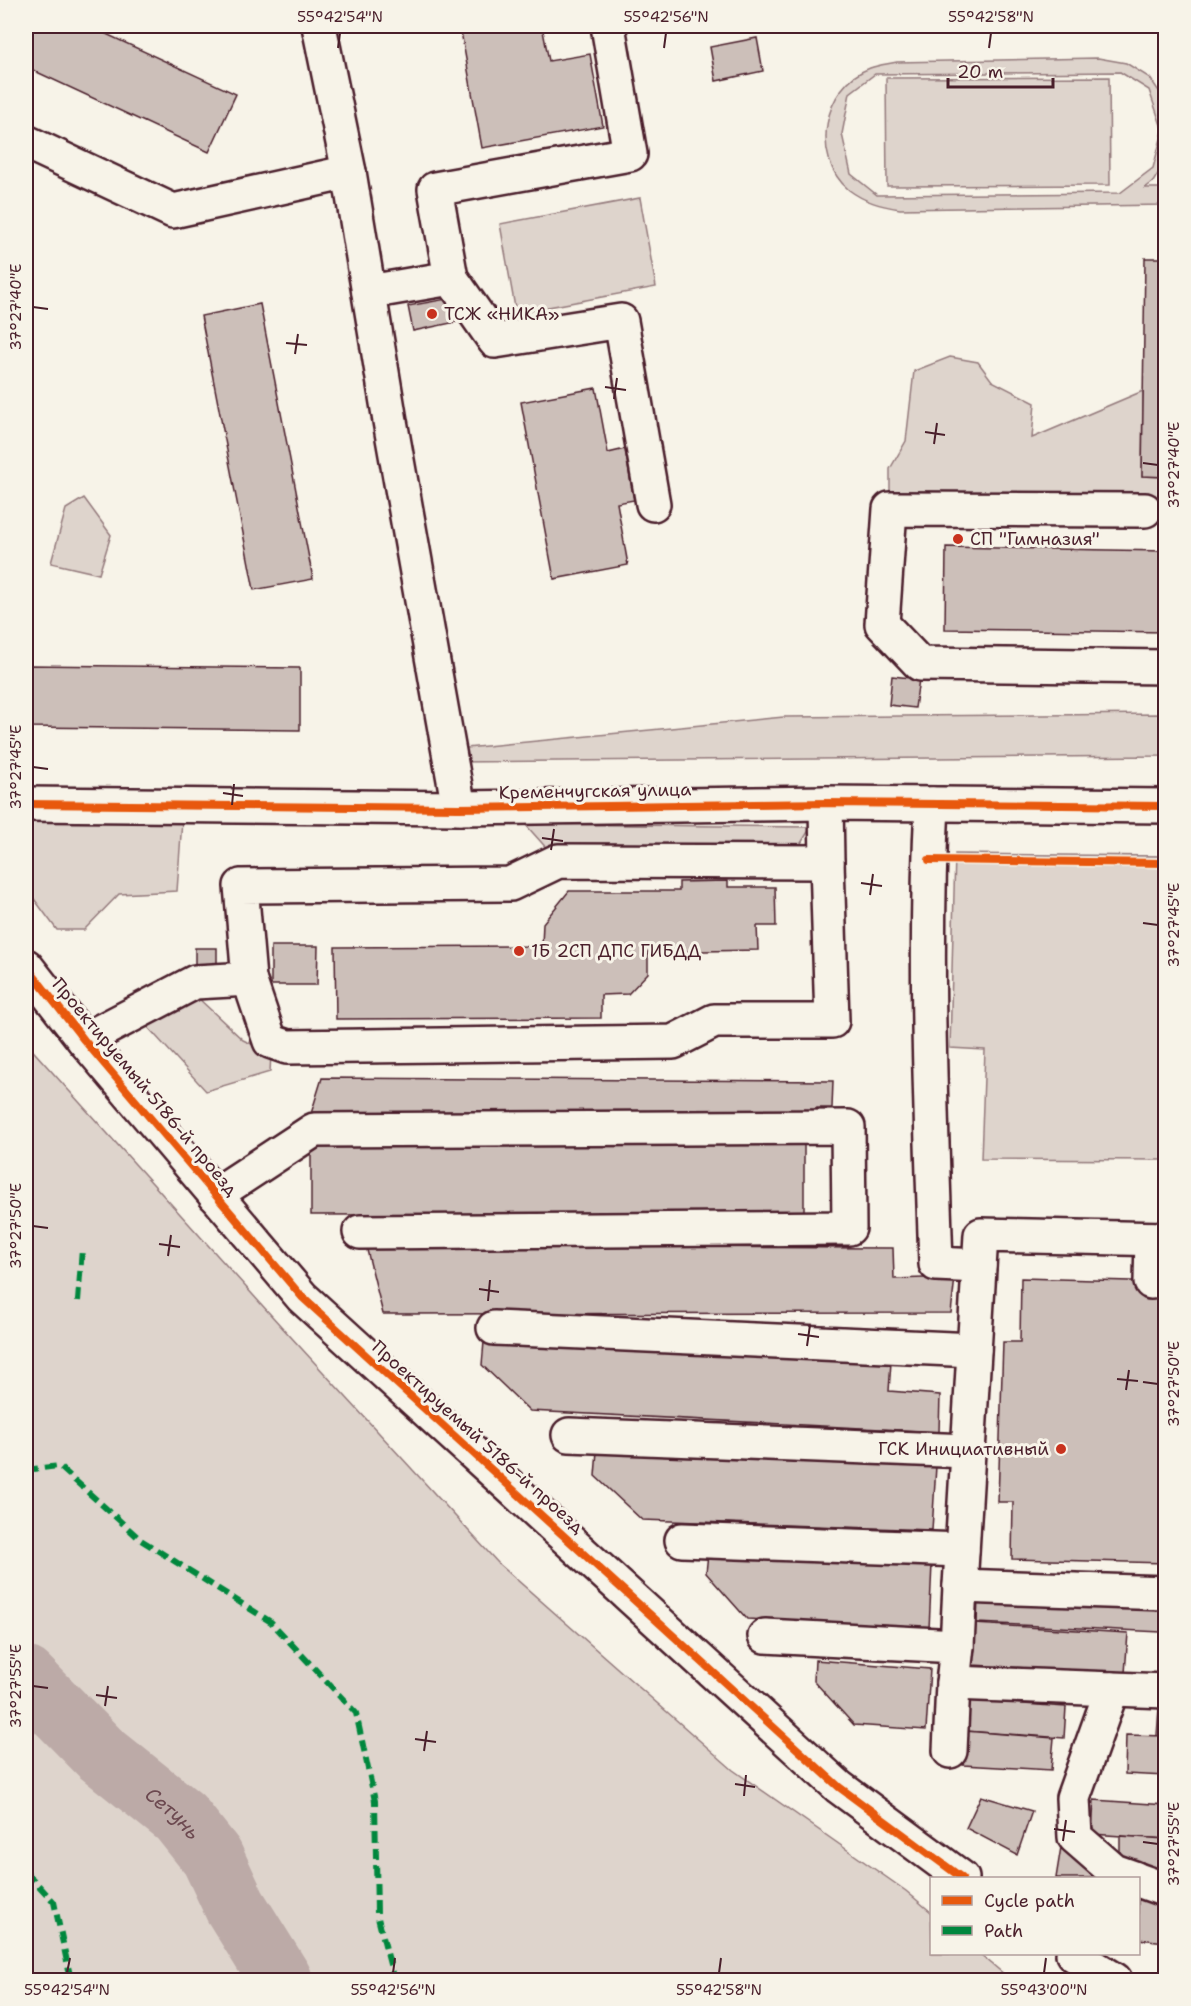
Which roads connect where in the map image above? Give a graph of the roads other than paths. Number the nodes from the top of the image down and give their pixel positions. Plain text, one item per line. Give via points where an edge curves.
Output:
1 (319, 26) edge
2 (608, 26) edge
3 (26, 142) edge
4 (349, 172) junction
5 (451, 278) junction
6 (369, 292) junction
7 (653, 504) dead end
8 (1145, 510) dead end
9 (1166, 667) edge
10 (826, 802) junction
11 (26, 804) edge
12 (932, 804) junction
13 (1166, 806) edge
14 (459, 808) junction
15 (827, 862) junction
16 (26, 966) edge
17 (249, 979) junction
18 (84, 1040) junction
19 (215, 1194) junction
20 (360, 1232) dead end
21 (1159, 1239) edge
22 (979, 1266) junction
23 (1151, 1282) dead end
24 (494, 1328) dead end
25 (974, 1350) junction
26 (568, 1436) dead end
27 (968, 1451) junction
28 (682, 1540) dead end
29 (962, 1550) junction
30 (960, 1586) junction
31 (1166, 1593) edge
32 (765, 1636) dead end
33 (957, 1646) junction
34 (953, 1683) junction
35 (1112, 1689) junction
36 (1166, 1691) edge
37 (950, 1751) dead end
38 (961, 1877) edge
39 (1131, 1877) edge
40 (1140, 1881) edge
41 (1166, 1890) edge
42 (1076, 1955) edge
43 (1115, 1980) edge

1 - 4 street
2 - 5 street via 630,154 435,189
3 - 4 street via 173,211
4 - 6 street
5 - 6 street
5 - 7 street via 495,342 621,321
6 - 14 street
8 - 9 street via 891,508 882,624 920,664
10 - 12 street, Кременчугская улица
10 - 14 street, Кременчугская улица
10 - 15 street
11 - 14 street, Кременчугская улица
12 - 13 street, Кременчугская улица
12 - 22 street via 929,1055 936,1264
15 - 17 street via 558,861 510,884 241,886
15 - 17 street via 832,1021 714,1021 672,1042 287,1047 270,1041
16 - 18 street, Проектируемый 5186-й проезд
17 - 18 street via 195,982
18 - 19 street, Проектируемый 5186-й проезд
19 - 20 street via 314,1130 848,1127 849,1228
19 - 38 street, Проектируемый 5186-й проезд via 311,1305 839,1787
21 - 22 street via 981,1235
21 - 23 street
22 - 25 street
24 - 25 street
25 - 27 street
26 - 27 street
27 - 29 street
28 - 29 street
29 - 30 street
30 - 31 street
30 - 33 street
32 - 33 street
33 - 34 street
34 - 35 street
34 - 37 street
35 - 36 street
35 - 39 street via 1073,1798 1076,1837 1114,1872
40 - 41 street
42 - 43 street

